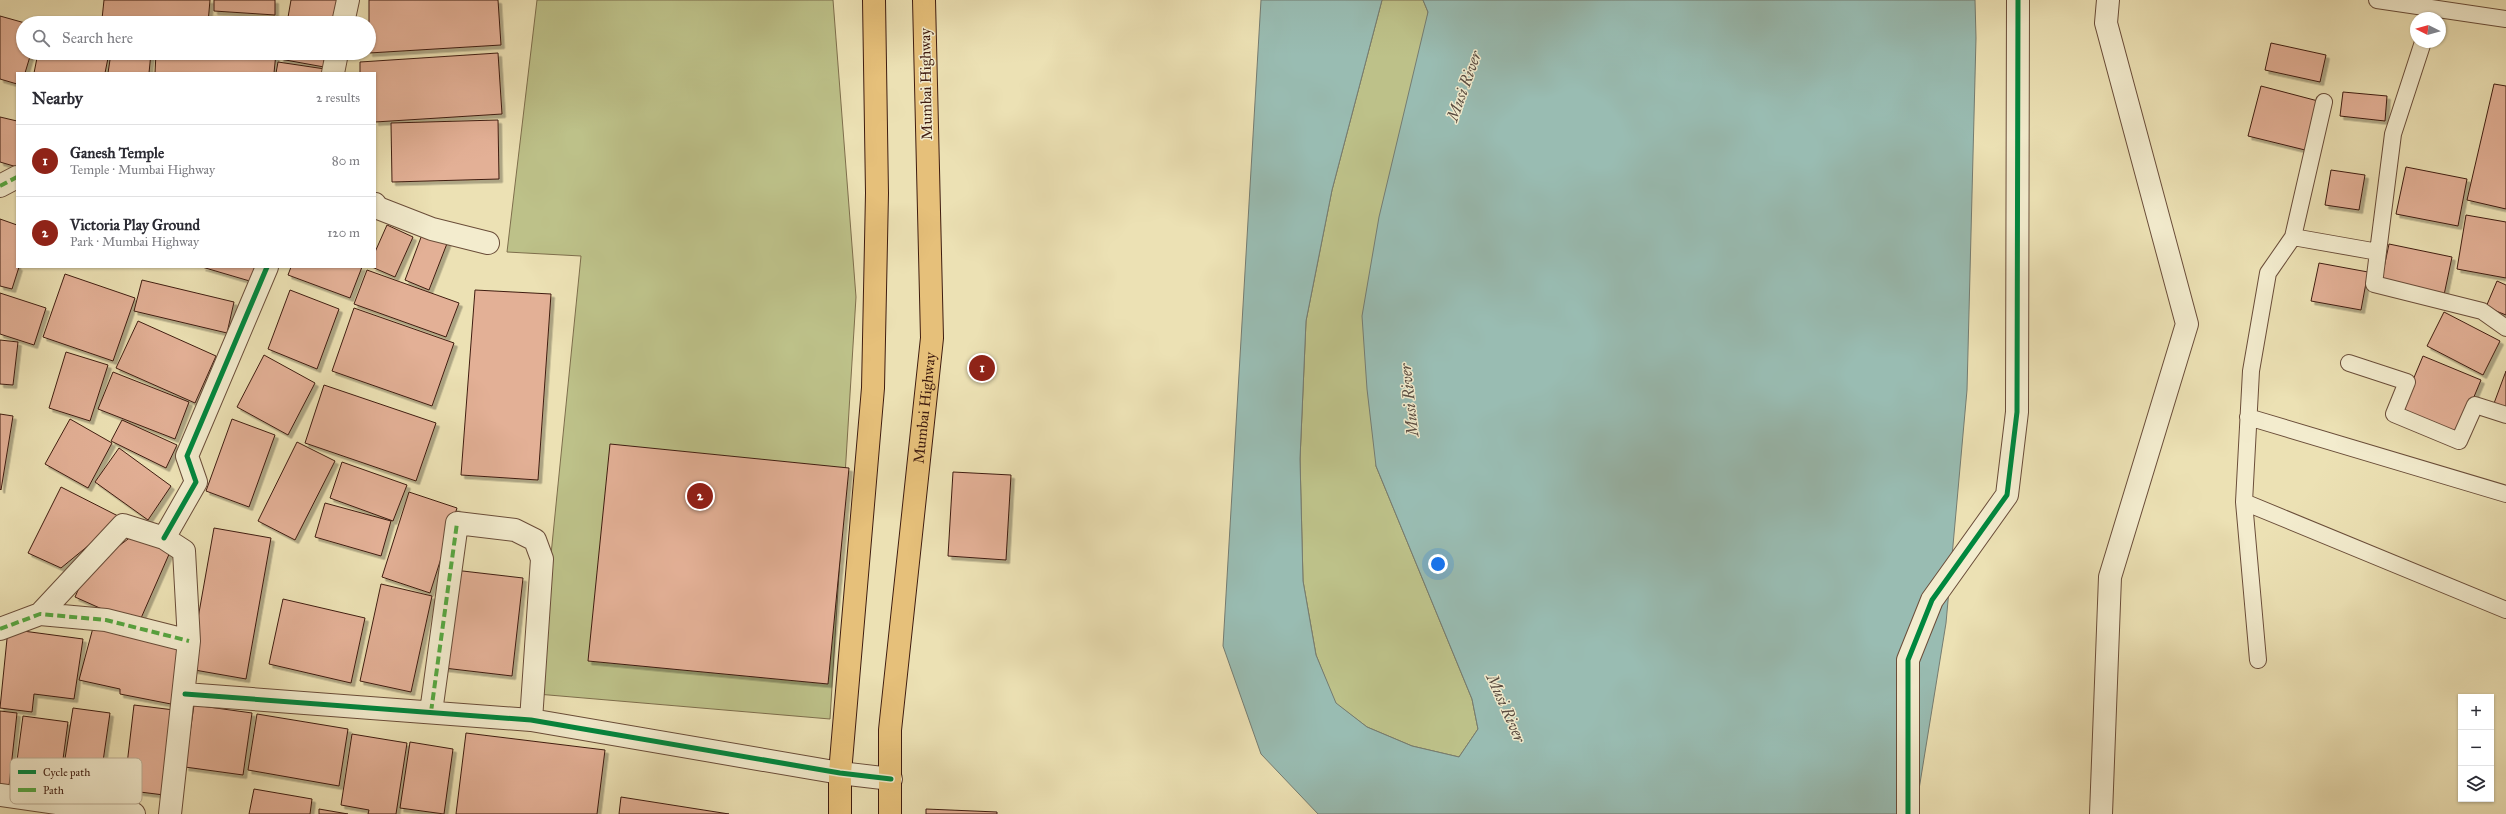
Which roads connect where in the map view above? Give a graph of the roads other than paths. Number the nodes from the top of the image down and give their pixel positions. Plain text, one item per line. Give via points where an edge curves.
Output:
1 (348, 0) edge
2 (874, 0) edge
3 (924, 0) edge
4 (2018, 0) edge
5 (2108, 0) edge
6 (2377, 0) edge
7 (2433, 9) edge
8 (345, 16) edge
9 (2506, 19) edge
10 (2421, 48) edge
11 (336, 60) edge
12 (333, 72) edge
13 (2324, 102) dead end
14 (16, 178) edge
15 (0, 186) edge
16 (376, 205) edge
17 (2293, 237) junction
18 (488, 243) dead end
19 (2378, 252) junction
20 (267, 268) edge
21 (2506, 328) edge
22 (2349, 363) dead end
23 (2506, 415) edge
24 (2248, 417) junction
25 (2506, 494) edge
26 (2244, 502) junction
27 (164, 538) junction
28 (2506, 610) edge
29 (40, 614) junction
30 (0, 629) edge
31 (189, 641) junction
32 (2258, 660) dead end
33 (185, 694) junction
34 (431, 712) junction
35 (531, 720) junction
36 (840, 773) junction
37 (891, 779) junction
38 (0, 795) edge
39 (10, 796) edge
40 (63, 804) edge
41 (134, 814) edge
42 (170, 814) edge
43 (840, 814) edge
44 (890, 814) edge
45 (1908, 814) edge
46 (2101, 814) edge

1 - 8 street
2 - 36 highway via 877,193 873,388
3 - 37 highway, Mumbai Highway via 932,338 890,730
4 - 45 street via 2017,412 2007,494 1932,600 1908,660
5 - 46 street via 2106,23 2187,324 2110,577
6 - 7 lane
7 - 9 lane
10 - 19 lane via 2393,134
11 - 12 street
13 - 17 lane
14 - 15 street
16 - 18 street via 432,229
17 - 19 lane
17 - 24 lane via 2268,273 2251,371
19 - 21 lane via 2374,284 2482,312
20 - 27 street via 187,456 196,482
22 - 23 lane via 2406,382 2394,414 2460,441 2475,405
24 - 25 lane
24 - 26 lane
26 - 28 lane
26 - 32 lane
27 - 29 street via 123,525
27 - 31 street via 184,551
29 - 30 street
29 - 31 street via 106,620
31 - 33 street
33 - 34 street
33 - 42 street
34 - 35 street
34 - 35 street via 457,523 515,530 535,540 542,559
35 - 36 street
36 - 37 street
36 - 43 highway
37 - 44 highway, Mumbai Highway
38 - 39 street
40 - 41 street

